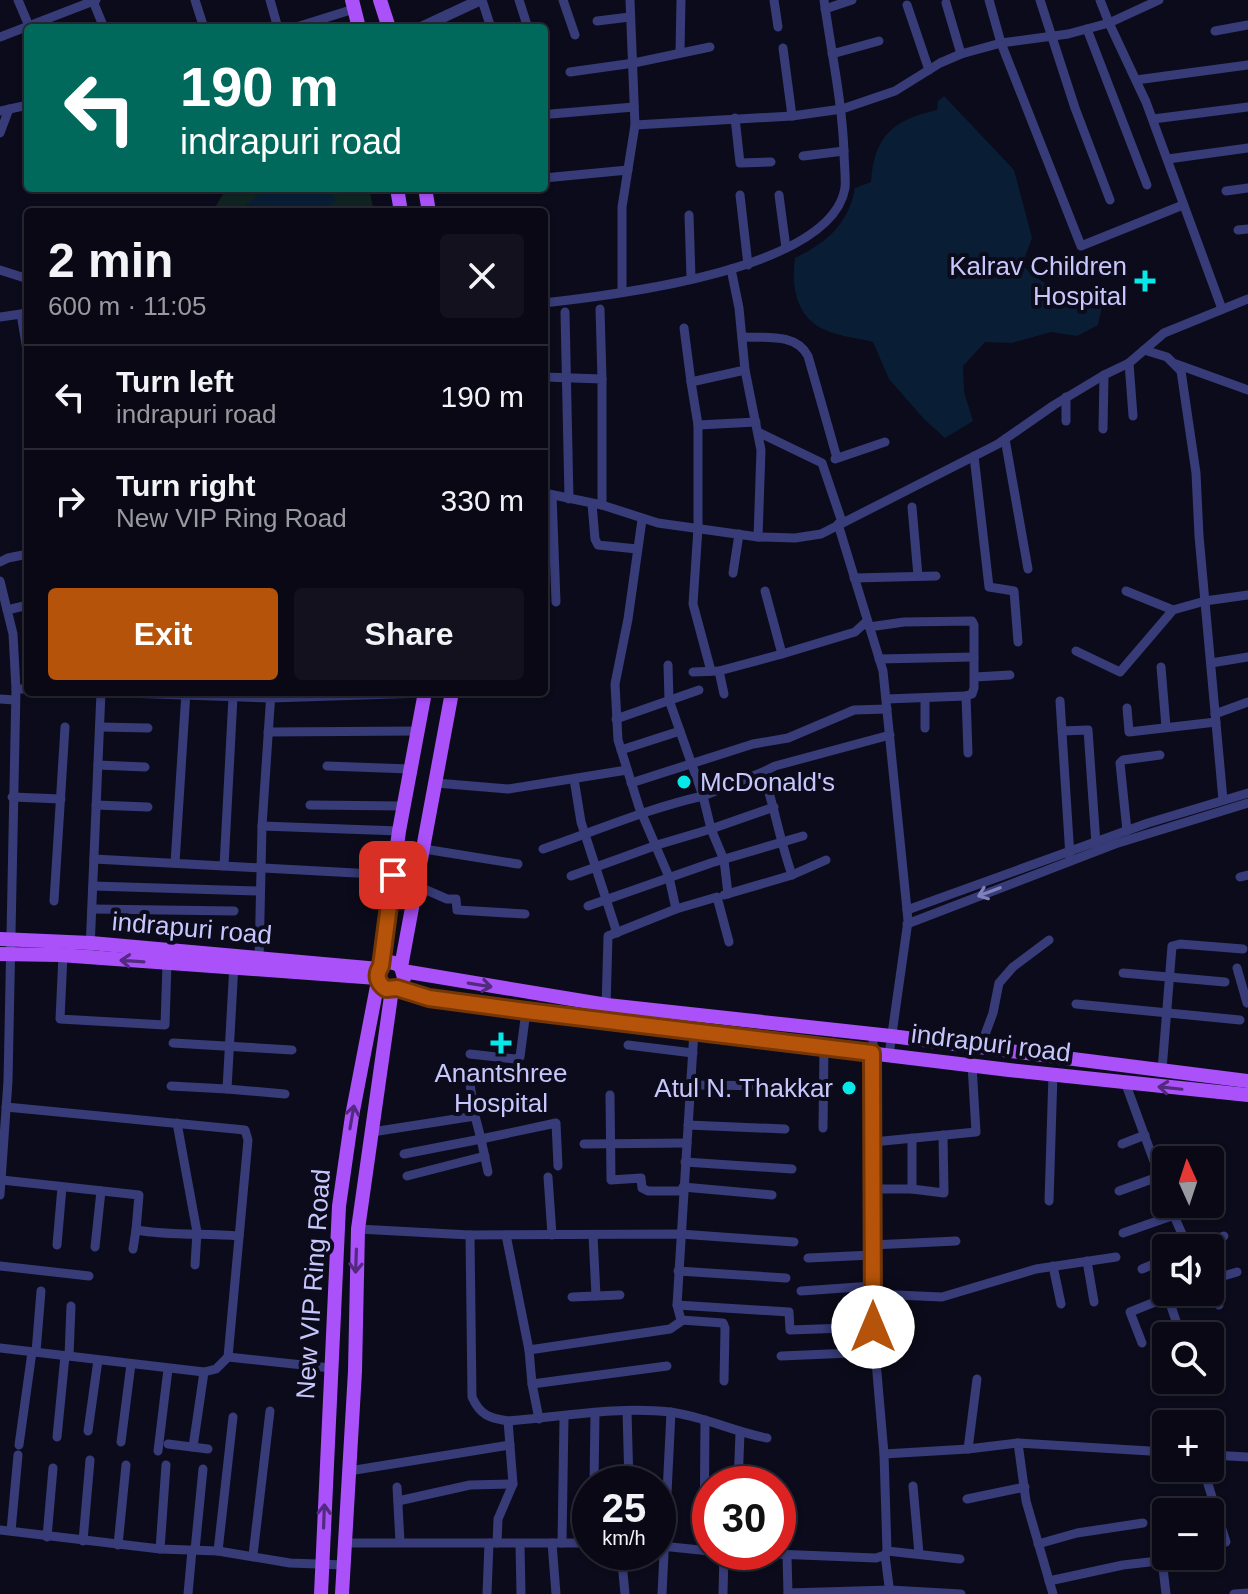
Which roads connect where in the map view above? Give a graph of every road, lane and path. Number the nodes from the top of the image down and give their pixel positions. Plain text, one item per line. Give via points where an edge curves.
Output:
1 (18, 0) edge
2 (195, 0) edge
3 (270, 0) edge
4 (380, 0) edge
5 (481, 0) edge
6 (519, 0) edge
7 (563, 0) edge
8 (630, 0) edge
9 (681, 0) edge
10 (774, 0) edge
11 (852, 0) edge
12 (989, 0) edge
13 (1040, 0) edge
14 (1100, 0) edge
15 (1159, 0) edge
16 (91, 1) edge
17 (946, 3) dead end
18 (353, 4) edge
19 (457, 5) edge
20 (825, 5) edge
21 (907, 5) dead end
22 (630, 17) junction
23 (597, 21) dead end
24 (446, 23) edge
25 (1109, 23) junction
26 (28, 24) edge
27 (34, 24) edge
28 (102, 24) edge
29 (203, 24) edge
30 (277, 24) edge
31 (303, 24) edge
32 (358, 24) edge
33 (388, 24) edge
34 (490, 24) edge
35 (527, 24) edge
36 (1248, 25) edge
37 (778, 27) dead end
38 (24, 28) edge
39 (1087, 29) junction
40 (1215, 31) dead end
41 (575, 35) dead end
42 (1050, 36) junction
43 (0, 37) edge
44 (879, 41) dead end
45 (1001, 43) junction
46 (710, 47) dead end
47 (783, 48) dead end
48 (680, 52) junction
49 (832, 54) junction
50 (961, 54) junction
51 (634, 63) junction
52 (1248, 65) edge
53 (929, 70) junction
54 (570, 72) dead end
55 (1136, 80) junction
56 (24, 106) edge
57 (634, 107) junction
58 (1248, 107) edge
59 (842, 109) junction
60 (4, 110) edge
61 (551, 114) dead end
62 (792, 116) junction
63 (735, 118) junction
64 (1153, 119) junction
65 (635, 125) junction
66 (0, 133) edge
67 (1248, 148) edge
68 (844, 151) junction
69 (803, 156) dead end
70 (1168, 159) junction
71 (771, 162) dead end
72 (628, 170) junction
73 (548, 178) edge
74 (1147, 185) dead end
75 (1248, 188) edge
76 (1226, 191) dead end
77 (740, 195) dead end
78 (779, 195) dead end
79 (1110, 200) dead end
80 (1183, 205) junction
81 (689, 215) dead end
82 (786, 248) junction
83 (748, 265) junction
84 (731, 269) junction
85 (0, 270) edge
86 (24, 278) edge
87 (691, 278) junction
88 (622, 292) junction
89 (1248, 299) edge
90 (548, 302) edge
91 (600, 309) dead end
92 (1222, 309) junction
93 (565, 312) dead end
94 (24, 313) edge
95 (0, 317) edge
96 (684, 328) dead end
97 (742, 337) junction
98 (1144, 350) junction
99 (1129, 363) junction
100 (1176, 364) junction
101 (745, 370) junction
102 (1104, 375) junction
103 (548, 377) edge
104 (567, 378) junction
105 (602, 379) junction
106 (691, 382) junction
107 (1248, 390) edge
108 (1066, 397) junction
109 (1133, 416) dead end
110 (1066, 421) dead end
111 (698, 425) junction
112 (757, 427) junction
113 (1103, 429) dead end
114 (1005, 439) junction
115 (885, 442) dead end
116 (974, 456) junction
117 (837, 458) junction
118 (822, 463) junction
119 (548, 494) edge
120 (569, 499) junction
121 (597, 505) junction
122 (912, 507) dead end
123 (642, 520) junction
124 (840, 523) junction
125 (698, 528) junction
126 (739, 534) junction
127 (758, 537) junction
128 (637, 549) junction
129 (24, 555) edge
130 (0, 562) edge
131 (1028, 569) dead end
132 (733, 573) dead end
133 (918, 576) junction
134 (936, 576) dead end
135 (854, 578) junction
136 (0, 581) edge
137 (765, 591) dead end
138 (1126, 591) dead end
139 (1248, 595) edge
140 (1205, 601) junction
141 (556, 602) dead end
142 (24, 606) edge
143 (7, 610) junction
144 (1173, 610) junction
145 (868, 624) junction
146 (1018, 642) dead end
147 (1076, 651) dead end
148 (782, 654) junction
149 (974, 657) junction
150 (1248, 657) edge
151 (879, 659) junction
152 (1211, 663) junction
153 (668, 665) dead end
154 (1161, 667) dead end
155 (715, 671) junction
156 (693, 672) dead end
157 (1010, 675) dead end
158 (975, 677) junction
159 (699, 690) dead end
160 (24, 691) edge
161 (15, 694) junction
162 (724, 694) dead end
163 (98, 696) edge
164 (186, 696) edge
165 (217, 696) edge
166 (252, 696) edge
167 (271, 696) edge
168 (424, 696) edge
169 (451, 696) edge
170 (966, 696) junction
171 (233, 697) junction
172 (925, 698) junction
173 (0, 699) edge
174 (669, 700) junction
175 (1060, 701) dead end
176 (1248, 702) edge
177 (887, 704) junction
178 (1127, 708) dead end
179 (1216, 718) junction
180 (616, 719) junction
181 (65, 727) dead end
182 (100, 727) junction
183 (1166, 727) junction
184 (148, 728) dead end
185 (925, 728) dead end
186 (418, 731) junction
187 (680, 731) junction
188 (1062, 731) junction
189 (268, 732) junction
190 (890, 735) junction
191 (621, 750) junction
192 (968, 753) dead end
193 (1160, 755) dead end
194 (691, 764) junction
195 (98, 765) junction
196 (327, 766) dead end
197 (145, 767) dead end
198 (410, 769) junction
199 (627, 770) junction
200 (763, 772) junction
201 (574, 779) junction
202 (436, 783) junction
203 (631, 783) junction
204 (1248, 793) edge
205 (703, 796) junction
206 (12, 797) junction
207 (61, 799) junction
208 (1223, 800) junction
209 (1248, 803) edge
210 (96, 805) junction
211 (310, 805) dead end
212 (404, 806) junction
213 (148, 807) dead end
214 (774, 807) junction
215 (643, 815) junction
216 (262, 826) junction
217 (711, 829) junction
218 (399, 831) junction
219 (1127, 831) junction
220 (585, 834) junction
221 (803, 836) dead end
222 (781, 843) junction
223 (657, 845) junction
224 (1096, 846) junction
225 (424, 849) junction
226 (543, 849) dead end
227 (1070, 856) junction
228 (94, 859) junction
229 (724, 860) junction
230 (826, 860) dead end
231 (175, 863) junction
232 (518, 864) dead end
233 (224, 866) junction
234 (596, 867) junction
235 (260, 868) junction
236 (393, 875) junction
237 (792, 875) junction
238 (571, 876) dead end
239 (669, 877) junction
240 (93, 886) junction
241 (417, 886) junction
242 (260, 891) junction
243 (728, 894) junction
244 (717, 897) junction
245 (607, 899) junction
246 (54, 901) dead end
247 (588, 906) dead end
248 (92, 909) junction
249 (676, 909) junction
250 (907, 910) junction
251 (234, 911) dead end
252 (525, 914) dead end
253 (907, 924) junction
254 (617, 933) junction
255 (1049, 940) dead end
256 (729, 942) dead end
257 (5, 946) edge
258 (1243, 949) dead end
259 (90, 951) junction
260 (63, 955) junction
261 (234, 962) junction
262 (167, 963) junction
263 (259, 964) junction
264 (1237, 968) dead end
265 (402, 969) junction
266 (379, 973) junction
267 (1123, 973) dead end
268 (1169, 977) junction
269 (1225, 982) dead end
270 (394, 989) junction
271 (1248, 1003) edge
272 (1076, 1004) dead end
273 (607, 1005) junction
274 (1248, 1010) edge
275 (5, 1011) edge
276 (526, 1011) junction
277 (1166, 1013) junction
278 (1240, 1020) dead end
279 (605, 1021) junction
280 (694, 1031) junction
281 (873, 1034) junction
282 (891, 1036) junction
283 (173, 1043) dead end
284 (628, 1045) dead end
285 (230, 1046) junction
286 (824, 1047) junction
287 (980, 1048) junction
288 (292, 1050) dead end
289 (693, 1053) junction
290 (872, 1053) junction
291 (470, 1054) dead end
292 (889, 1055) junction
293 (972, 1065) junction
294 (1162, 1070) junction
295 (1053, 1074) junction
296 (469, 1078) dead end
297 (1248, 1081) edge
298 (4, 1082) edge
299 (1125, 1082) junction
300 (691, 1085) junction
301 (171, 1086) dead end
302 (793, 1086) dead end
303 (227, 1089) junction
304 (285, 1094) dead end
305 (610, 1095) dead end
306 (1248, 1095) edge
307 (6, 1107) junction
308 (475, 1116) junction
309 (3, 1119) edge
310 (177, 1123) junction
311 (688, 1125) junction
312 (823, 1128) dead end
313 (785, 1129) dead end
314 (372, 1132) junction
315 (943, 1135) junction
316 (1145, 1135) junction
317 (912, 1138) junction
318 (481, 1139) junction
319 (873, 1142) junction
320 (687, 1143) junction
321 (584, 1144) dead end
322 (610, 1144) junction
323 (1122, 1144) dead end
324 (1152, 1151) edge
325 (404, 1154) dead end
326 (485, 1156) junction
327 (685, 1162) junction
328 (558, 1166) dead end
329 (792, 1169) dead end
330 (488, 1172) dead end
331 (407, 1176) dead end
332 (548, 1177) dead end
333 (1152, 1179) edge
334 (2, 1180) edge
335 (62, 1187) junction
336 (683, 1189) junction
337 (873, 1189) junction
338 (912, 1189) junction
339 (101, 1191) junction
340 (1119, 1191) dead end
341 (0, 1195) edge
342 (772, 1195) dead end
343 (1049, 1201) dead end
344 (1165, 1218) edge
345 (358, 1229) junction
346 (136, 1230) junction
347 (197, 1232) junction
348 (1123, 1233) dead end
349 (680, 1234) junction
350 (470, 1235) junction
351 (506, 1235) junction
352 (552, 1235) junction
353 (593, 1235) junction
354 (239, 1236) junction
355 (956, 1241) dead end
356 (794, 1242) dead end
357 (57, 1245) dead end
358 (95, 1247) dead end
359 (133, 1249) dead end
360 (872, 1250) junction
361 (1116, 1257) dead end
362 (808, 1258) dead end
363 (1087, 1261) junction
364 (195, 1265) dead end
365 (1152, 1265) edge
366 (0, 1266) edge
367 (1053, 1266) junction
368 (1142, 1269) dead end
369 (678, 1271) junction
370 (1237, 1272) dead end
371 (89, 1276) dead end
372 (1224, 1276) edge
373 (786, 1278) dead end
374 (873, 1290) junction
375 (41, 1291) dead end
376 (801, 1291) dead end
377 (620, 1295) dead end
378 (596, 1296) junction
379 (572, 1297) dead end
380 (1094, 1302) dead end
381 (1152, 1303) edge
382 (1061, 1304) dead end
383 (677, 1305) junction
384 (71, 1306) dead end
385 (683, 1320) junction
386 (873, 1327) junction
387 (1142, 1343) dead end
388 (0, 1348) edge
389 (529, 1350) junction
390 (34, 1352) junction
391 (875, 1352) junction
392 (67, 1356) junction
393 (781, 1356) dead end
394 (228, 1357) junction
395 (98, 1360) junction
396 (131, 1364) junction
397 (667, 1366) dead end
398 (331, 1368) junction
399 (168, 1369) junction
400 (204, 1372) junction
401 (977, 1379) dead end
402 (724, 1381) dead end
403 (532, 1384) junction
404 (270, 1411) dead end
405 (627, 1411) junction
406 (671, 1412) junction
407 (595, 1414) junction
408 (233, 1417) dead end
409 (564, 1418) junction
410 (539, 1419) junction
411 (705, 1420) junction
412 (508, 1421) junction
413 (88, 1431) dead end
414 (740, 1433) junction
415 (57, 1437) dead end
416 (767, 1438) dead end
417 (121, 1442) dead end
418 (1018, 1443) junction
419 (168, 1444) dead end
420 (510, 1445) junction
421 (193, 1447) junction
422 (208, 1449) dead end
423 (968, 1449) junction
424 (158, 1451) dead end
425 (1152, 1451) edge
426 (884, 1454) junction
427 (1224, 1456) edge
428 (1248, 1457) edge
429 (90, 1460) dead end
430 (126, 1465) dead end
431 (166, 1465) dead end
432 (594, 1466) edge
433 (629, 1466) edge
434 (666, 1466) edge
435 (706, 1466) edge
436 (739, 1466) edge
437 (53, 1468) dead end
438 (203, 1469) dead end
439 (349, 1471) junction
440 (1207, 1482) edge
441 (513, 1484) junction
442 (913, 1486) dead end
443 (397, 1487) dead end
444 (1025, 1487) junction
445 (967, 1499) dead end
446 (398, 1501) junction
447 (1143, 1523) dead end
448 (5, 1531) edge
449 (47, 1537) junction
450 (83, 1541) junction
451 (400, 1542) junction
452 (1226, 1542) dead end
453 (346, 1543) junction
454 (493, 1543) junction
455 (557, 1543) junction
456 (572, 1543) edge
457 (520, 1544) junction
458 (1038, 1544) junction
459 (118, 1545) junction
460 (160, 1549) junction
461 (194, 1550) junction
462 (218, 1551) junction
463 (886, 1553) junction
464 (919, 1554) junction
465 (253, 1555) junction
466 (796, 1555) edge
467 (960, 1559) dead end
468 (322, 1564) junction
469 (345, 1565) junction
470 (623, 1570) edge
471 (662, 1570) edge
472 (723, 1570) edge
473 (787, 1570) edge
474 (1049, 1581) junction
475 (890, 1592) edge
476 (788, 1593) edge
477 (1248, 1593) edge
478 (188, 1594) edge
479 (321, 1594) edge
480 (342, 1594) edge
481 (487, 1594) edge
482 (521, 1594) edge
483 (556, 1594) edge
484 (625, 1594) edge
485 (662, 1594) edge
486 (723, 1594) edge
487 (961, 1594) edge
488 (1053, 1594) edge
489 (1166, 1594) edge
490 (1234, 1594) edge

1 - 26 street
2 - 29 street
3 - 30 street
4 - 33 main road
5 - 19 street
5 - 34 street
6 - 35 street
7 - 41 street
8 - 22 street
9 - 48 street
10 - 37 street
11 - 20 street
12 - 45 street
13 - 42 street
14 - 25 street
15 - 25 street
16 - 27 street
16 - 28 street
17 - 50 street
18 - 31 street
18 - 32 main road
19 - 24 street
20 - 49 street
21 - 53 street
22 - 23 street
22 - 51 street
25 - 39 street
25 - 55 street
36 - 40 street
38 - 43 street
39 - 42 street
39 - 74 street
42 - 45 street
42 - 79 street
44 - 49 street
45 - 50 street
45 - 80 street via 1081,246
46 - 48 street
47 - 62 street
48 - 51 street
49 - 59 street
50 - 53 street
51 - 54 street
51 - 57 street
52 - 55 street
53 - 59 street via 895,91
55 - 64 street
56 - 60 street
57 - 61 street
57 - 65 street
58 - 64 street
59 - 62 street
59 - 68 street
60 - 66 street
62 - 63 street
63 - 65 street
63 - 71 street via 740,163
64 - 70 street
65 - 72 street
67 - 70 street
68 - 69 street
68 - 82 street via 845,189 836,211 817,231
70 - 80 street
72 - 73 street
72 - 88 street via 622,207
75 - 76 street
77 - 83 street
78 - 82 street
80 - 92 street
81 - 87 street
82 - 83 street
83 - 84 street
84 - 87 street
84 - 97 street
85 - 86 street
87 - 88 street
88 - 90 street
89 - 92 street
91 - 105 street
92 - 98 street via 1164,333
93 - 104 street
94 - 95 street
96 - 106 street
97 - 101 street
97 - 117 street via 788,339 802,346
98 - 99 street
98 - 100 street
99 - 102 street
99 - 109 street
100 - 107 street
100 - 140 street via 1196,473
101 - 106 street
101 - 112 street
102 - 108 street
102 - 113 street
103 - 104 street
104 - 105 street
104 - 120 street
105 - 121 street
106 - 111 street
108 - 110 street
108 - 114 street
111 - 112 street
111 - 125 street
112 - 118 street
112 - 127 street via 762,487
114 - 116 street
114 - 131 street
115 - 117 street
116 - 124 street
116 - 146 street via 989,587 1014,591
117 - 118 street
118 - 124 street
119 - 120 street
119 - 141 street
120 - 121 street
121 - 123 street
121 - 128 street via 598,545
122 - 133 street
123 - 125 street
123 - 128 street
124 - 127 street via 821,534
124 - 135 street
125 - 126 street
125 - 155 street via 693,604
126 - 127 street
126 - 132 street
128 - 180 street via 615,684
129 - 130 street
133 - 134 street
133 - 135 street
135 - 145 street
136 - 143 street
137 - 148 street
138 - 144 street
139 - 140 street
140 - 144 street
140 - 152 street
142 - 143 street
143 - 161 street
144 - 147 street via 1123,671
145 - 148 street
145 - 149 street via 966,619 974,625
145 - 151 street
148 - 155 street
149 - 151 street
149 - 158 street
150 - 152 street
151 - 177 street
152 - 179 street
153 - 174 street
154 - 183 street
155 - 156 street
155 - 162 street
157 - 158 street
158 - 170 street via 972,694
159 - 174 street
160 - 161 street
161 - 173 street
161 - 206 street
163 - 182 street
164 - 231 street
165 - 171 street
166 - 171 street
167 - 189 street
168 - 186 main road, New VIP Ring Road
169 - 202 main road
170 - 172 street
170 - 192 street
171 - 233 street
172 - 177 street
172 - 185 street
174 - 180 street
174 - 187 street
175 - 188 street
176 - 179 street
177 - 190 street
177 - 194 street
178 - 183 street via 1129,732
179 - 183 street
179 - 208 street
180 - 191 street
181 - 207 street
182 - 184 street
182 - 195 street
186 - 189 street
186 - 198 main road, New VIP Ring Road
187 - 191 street
187 - 194 street
188 - 224 street via 1088,730
188 - 227 street
189 - 216 street
190 - 200 street
190 - 250 street
191 - 199 street
193 - 219 street via 1120,763
194 - 203 street
194 - 205 street
195 - 197 street
195 - 210 street
196 - 198 street
198 - 212 main road, New VIP Ring Road
199 - 201 street
199 - 203 street
200 - 205 street
200 - 214 street
201 - 202 street via 508,789
201 - 220 street
202 - 225 main road
203 - 215 street
204 - 208 street
205 - 215 street
205 - 217 street
206 - 207 street
206 - 257 street
207 - 246 street
208 - 219 street
209 - 224 street
210 - 213 street
210 - 228 street
211 - 212 street
212 - 218 main road, New VIP Ring Road
214 - 217 street
214 - 222 street
215 - 220 street
215 - 223 street
216 - 218 street
216 - 235 street
217 - 223 street
217 - 229 street
218 - 236 main road, New VIP Ring Road
219 - 224 street
220 - 226 street
220 - 234 street
221 - 222 street
222 - 229 street
222 - 237 street
223 - 234 street
223 - 239 street
224 - 227 street
225 - 232 street
225 - 241 main road
227 - 250 street
227 -> 253 street
228 - 231 street
228 - 240 street
229 - 239 street
229 - 243 street
230 - 237 street
231 - 233 street
233 - 235 street
234 - 238 street
234 - 245 street
235 - 236 street
235 - 242 street
236 - 266 main road, New VIP Ring Road
237 - 243 street
239 - 245 street
239 - 249 street
240 - 242 street
240 - 248 street
241 - 252 street via 456,899 457,910
241 - 265 main road
242 - 263 street
243 - 244 street
244 - 249 street
244 - 256 street
245 - 247 street
245 - 254 street
248 - 251 street
248 - 259 street
249 - 254 street
250 - 253 street
253 - 282 street
254 - 273 street via 607,939
255 - 287 street via 999,983
257 - 259 main road, indrapuri road
257 - 260 main road, indrapuri road
257 - 275 street
258 - 268 street via 1175,944
259 - 260 main road, indrapuri road
259 - 261 main road, indrapuri road
262 -> 259 main road, indrapuri road
260 - 262 street via 60,1019 165,1025
261 - 262 main road, indrapuri road
261 - 263 main road, indrapuri road
261 - 285 street
263 - 266 main road, indrapuri road
264 - 271 street
265 - 266 main road via 390,962
265 - 270 main road via 404,980
265 -> 273 main road, indrapuri road
266 - 270 main road via 382,986
398 -> 266 main road, New VIP Ring Road via 339,1206
267 - 268 street
268 - 269 street
268 - 277 street
270 - 276 main road, indrapuri road
270 - 314 main road, New VIP Ring Road
271 - 274 street
272 - 277 street
273 - 279 street
273 - 281 main road, indrapuri road
275 - 298 street
276 - 279 main road, indrapuri road
276 - 291 street via 520,1057
277 - 278 street
277 - 294 street
279 - 280 main road, indrapuri road
280 - 286 main road, indrapuri road
280 - 289 street
281 - 282 main road, indrapuri road
281 - 290 street
282 - 287 main road, indrapuri road
282 - 292 street
283 - 285 street
284 - 289 street
285 - 288 street
285 - 303 street
286 - 290 main road, indrapuri road
286 - 312 street
287 - 294 main road, indrapuri road
289 - 300 street
290 - 292 main road, indrapuri road
290 - 319 street
292 - 293 main road, indrapuri road
293 - 295 main road, indrapuri road
293 - 315 street via 976,1132
294 - 297 main road, indrapuri road
295 - 299 main road, indrapuri road
295 - 343 street
296 - 308 street
298 - 307 street
306 -> 299 main road, indrapuri road
299 - 316 street
300 - 302 street
300 - 311 street
301 - 303 street
303 - 304 street
305 - 322 street
307 - 309 street
307 - 310 street
308 - 314 street
308 - 318 street
309 - 334 street
310 - 347 street
310 - 354 street via 245,1130
311 - 313 street
311 - 320 street
314 - 345 main road, New VIP Ring Road
315 - 317 street
315 - 338 street via 944,1193
316 - 323 street
316 - 324 street
317 - 319 street
317 - 338 street
318 - 325 street
318 - 326 street
318 - 328 street via 556,1123
319 - 337 street
320 - 322 street
320 - 327 street
321 - 322 street
322 - 336 street via 611,1180 641,1178 648,1191
326 - 330 street
326 - 331 street
327 - 329 street
327 - 336 street
332 - 352 street
333 - 340 street
334 - 335 street
334 - 341 street
335 - 339 street
335 - 357 street
336 - 342 street
336 - 349 street
337 - 338 street
337 - 360 street
339 - 346 street via 139,1195
339 - 358 street
344 - 348 street
345 - 350 street
345 -> 439 main road, New VIP Ring Road
346 - 347 street via 164,1235
346 - 359 street
347 - 354 street
347 - 364 street
349 - 353 street
349 - 356 street
349 - 369 street
350 - 351 street
350 - 412 street via 472,1397 479,1412
351 - 352 street
351 - 389 street
352 - 353 street
353 - 378 street
354 - 394 street
355 - 360 street
360 - 362 street
360 - 374 street
361 - 363 street
363 - 367 street
363 - 380 street
365 - 368 street
366 - 371 street
367 - 374 street via 934,1298
367 - 382 street
369 - 373 street
369 - 383 street
370 - 372 street
374 - 376 street
374 - 386 street
375 - 390 street
377 - 378 street
378 - 379 street
381 - 387 street via 1130,1312
383 - 385 street
383 - 386 street via 789,1312 790,1330
384 - 392 street
385 - 389 street via 670,1329
385 - 402 street via 723,1323
386 - 391 street
388 - 390 street
389 - 403 street
390 - 392 street
390 - 448 street
391 - 393 street
391 - 426 street
392 - 395 street
392 - 415 street
394 - 398 street
394 - 400 street
395 - 396 street
395 - 413 street
396 - 399 street
396 - 417 street
397 - 403 street
468 -> 398 main road, New VIP Ring Road
399 - 400 street
399 - 424 street
400 - 421 street
401 - 423 street
403 - 410 street
404 - 465 street
405 - 406 street
405 - 407 street
405 - 433 street
406 - 411 street
406 - 434 street
407 - 409 street
407 - 432 street
408 - 462 street
409 - 410 street
409 - 455 street
410 - 412 street
411 - 414 street
411 - 435 street
412 - 420 street
414 - 416 street
414 - 436 street
418 - 423 street
418 - 425 street
418 - 444 street
419 - 421 street
420 - 439 street
420 - 441 street
421 - 422 street
423 - 426 street
426 - 463 street
427 - 428 street
429 - 450 street
430 - 459 street
431 - 460 street
437 - 449 street
438 - 461 street
439 - 453 main road, New VIP Ring Road
440 - 452 street
441 - 446 street via 470,1485
441 - 454 street
442 - 464 street
443 - 446 street
444 - 445 street
444 - 458 street
446 - 451 street
447 - 458 street
448 - 449 street
449 - 450 street
450 - 459 street
451 - 453 street
451 - 454 street
453 - 469 main road, New VIP Ring Road
454 - 457 street
454 - 481 street
455 - 456 street
455 - 457 street
455 - 483 street
457 - 482 street
458 - 474 street
459 - 460 street
460 - 461 street
461 - 462 street
461 - 478 street
462 - 465 street
463 - 464 street
463 - 466 street via 876,1558
463 - 475 street
464 - 467 street
465 - 468 street
468 - 469 street
468 - 479 main road, New VIP Ring Road
469 - 480 main road, New VIP Ring Road
470 - 484 street
471 - 485 street
472 - 486 street
473 - 476 street
474 - 488 street
474 - 489 street via 1158,1561
475 - 476 street
475 - 487 street
477 - 490 street

